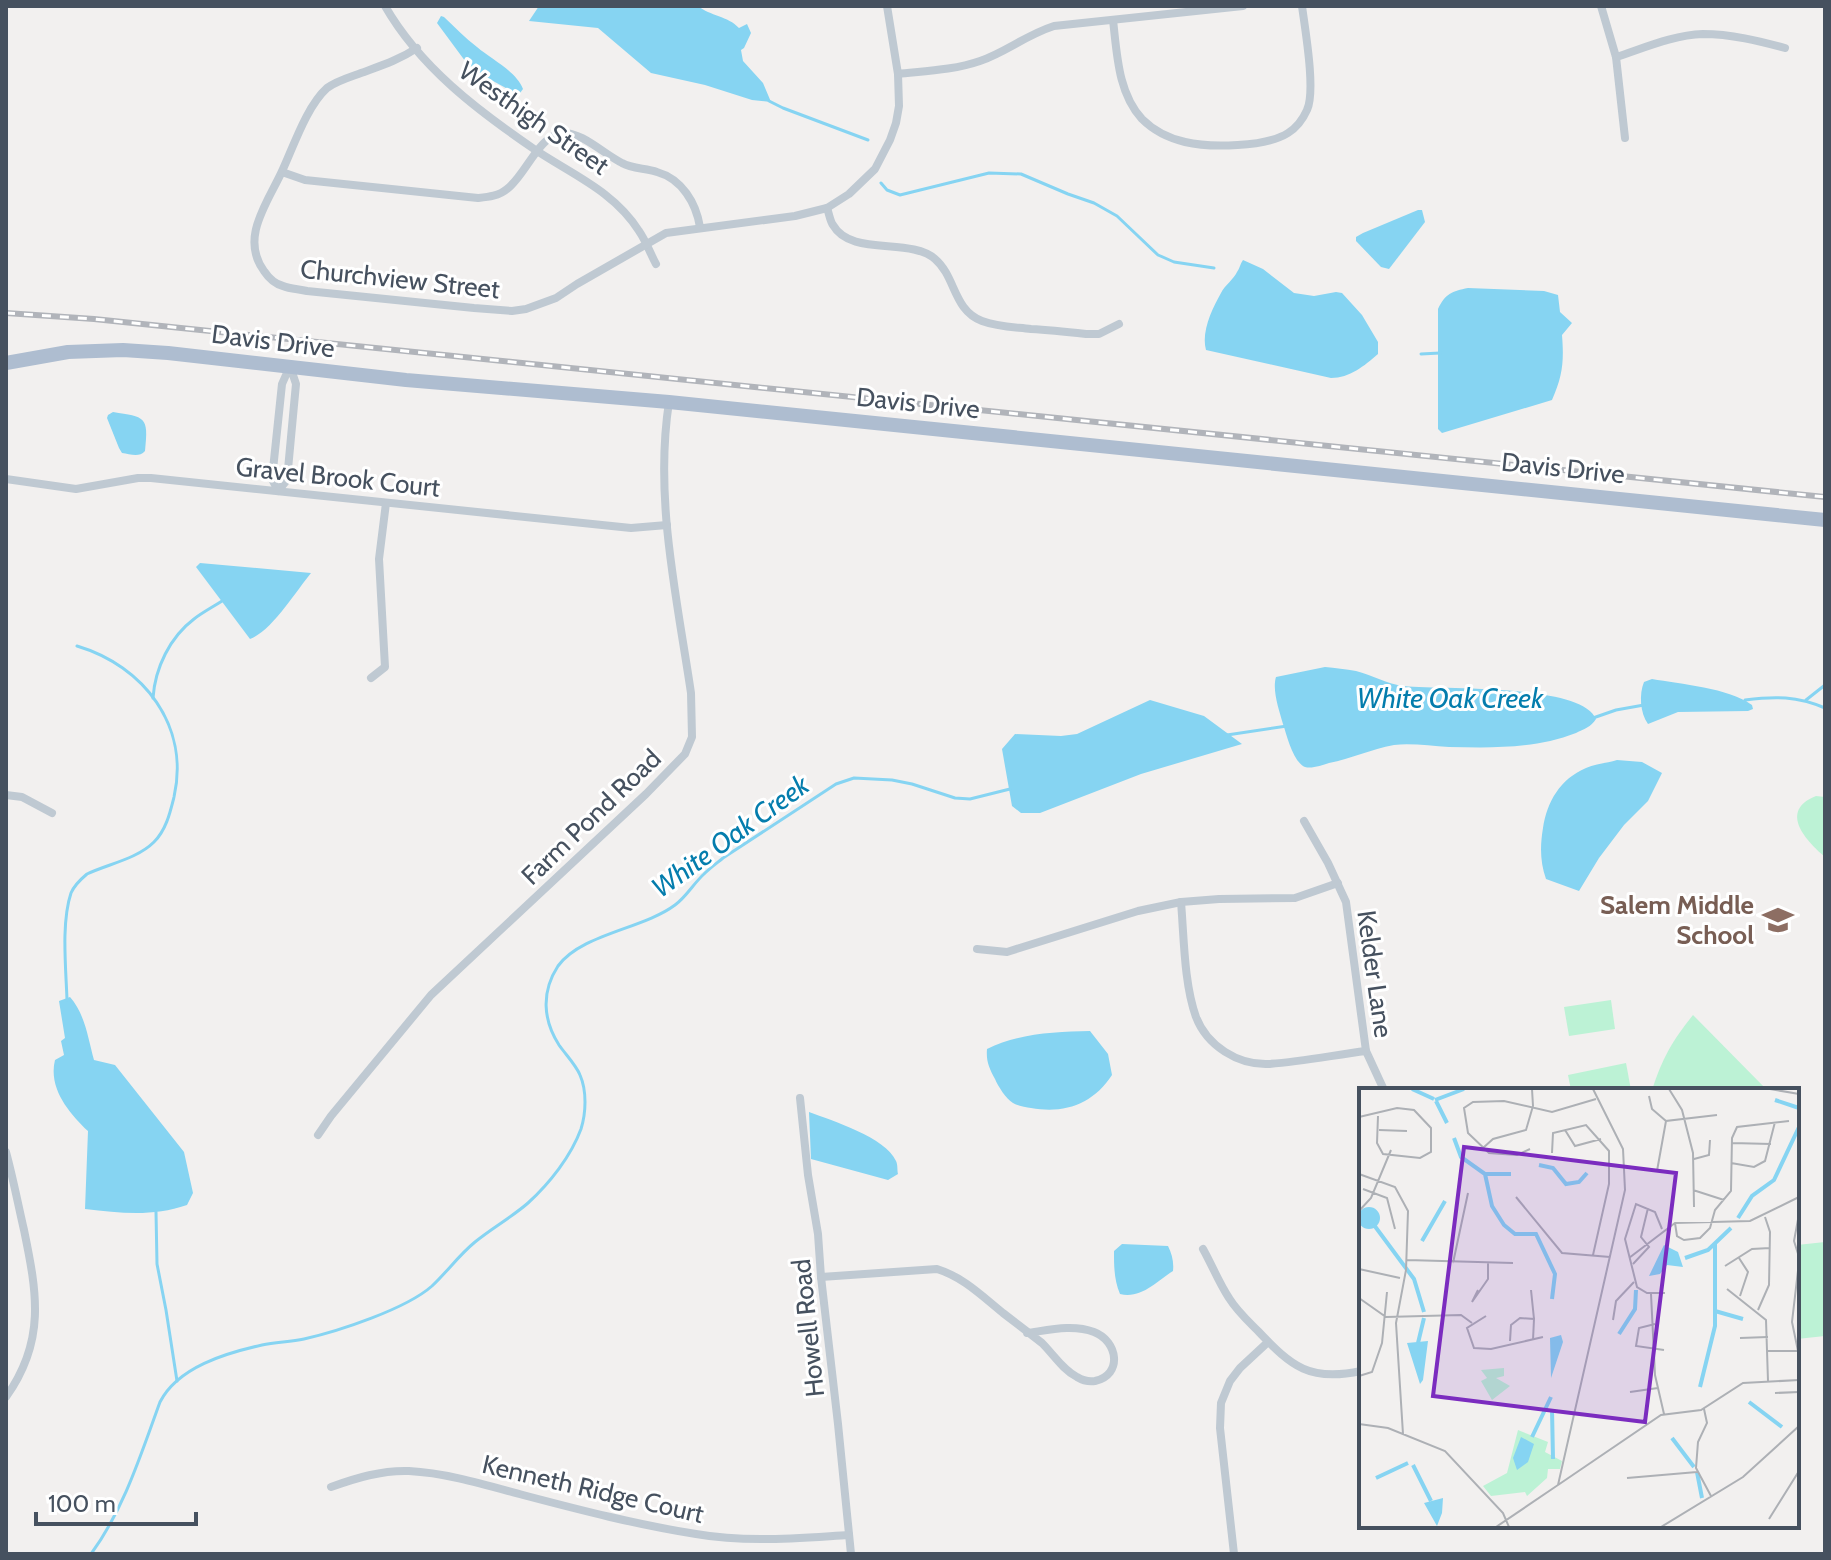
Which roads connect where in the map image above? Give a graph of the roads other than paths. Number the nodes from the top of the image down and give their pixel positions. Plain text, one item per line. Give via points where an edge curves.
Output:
1 (385, 6) edge
2 (887, 6) edge
3 (1243, 6) edge
4 (1302, 6) edge
5 (1601, 6) edge
6 (1113, 20) junction
7 (417, 48) junction
8 (1785, 48) dead end
9 (1616, 57) junction
10 (898, 74) junction
11 (1625, 138) dead end
12 (537, 151) junction
13 (282, 172) junction
14 (827, 208) junction
15 (700, 227) junction
16 (646, 244) junction
17 (656, 264) dead end
18 (1119, 324) dead end
19 (6, 363) edge
20 (290, 366) junction
21 (669, 402) junction
22 (6, 479) edge
23 (278, 491) junction
24 (386, 503) junction
25 (1825, 520) edge
26 (667, 525) junction
27 (371, 678) dead end
28 (6, 795) edge
29 (52, 813) dead end
30 (1304, 821) dead end
31 (1338, 883) junction
32 (1181, 902) junction
33 (977, 949) dead end
34 (1366, 1051) junction
35 (1383, 1088) edge
36 (800, 1098) dead end
37 (318, 1135) dead end
38 (6, 1152) edge
39 (1203, 1249) dead end
40 (821, 1277) junction
41 (1027, 1333) junction
42 (1268, 1342) junction
43 (1359, 1371) edge
44 (6, 1397) edge
45 (331, 1487) dead end
46 (849, 1535) junction
47 (851, 1554) edge
48 (1234, 1554) edge

1 - 7 street, Westhigh Street
2 - 10 street, Churchview Street
3 - 6 street
4 - 6 street via 1309,106 1281,136 1228,145 1187,143 1165,136 1142,119 1124,89
5 - 9 street
6 - 10 street via 1054,26 979,61
7 - 12 street, Westhigh Street via 470,104
7 - 13 street, Churchview Street via 327,89 305,118
8 - 9 street via 1702,34
9 - 11 street
10 - 14 street, Churchview Street via 899,106 883,156 862,183
12 - 13 street via 508,189 478,198 316,182
12 - 15 street via 561,133 574,135 623,164 668,176 689,197
12 - 16 street, Westhigh Street via 603,191
13 - 16 street, Churchview Street via 256,226 254,246 259,264 281,286 512,311 556,298
14 - 15 street, Churchview Street
14 - 18 street via 833,226 848,238 932,256 963,307 981,321 1086,334
15 - 16 street, Churchview Street via 666,233
16 - 17 street, Westhigh Street
19 - 20 main road, Davis Drive via 68,352 123,350
20 - 21 main road, Davis Drive
20 - 23 street via 282,384 272,479
20 - 23 street via 296,384 287,480
21 - 25 main road, Davis Drive
21 - 26 street, Farm Pond Road
22 - 23 street, Gravel Brook Court via 84,489 138,478
23 - 24 street, Gravel Brook Court
24 - 26 street, Gravel Brook Court via 631,528
24 - 27 street via 379,559 385,667
26 - 37 street, Farm Pond Road via 691,693 692,737 685,754 431,995
28 - 29 street
30 - 31 street, Kelder Lane
31 - 32 street via 1295,898
31 - 34 street, Kelder Lane via 1349,913
32 - 33 street via 1007,952
32 - 34 street via 1192,1003 1200,1026 1219,1048 1267,1064
34 - 35 street, Kelder Lane
36 - 40 street, Howell Road
38 - 44 street via 36,1300 28,1355
39 - 42 street via 1229,1297
40 - 41 street via 937,1269 963,1280
40 - 46 street, Howell Road
41 - 41 street via 1079,1379 1094,1381 1110,1371 1114,1351 1105,1337 1075,1328
42 - 43 street via 1311,1372
42 - 48 street via 1240,1368 1221,1403
45 - 46 street, Kenneth Ridge Court via 389,1472 428,1473 696,1535
46 - 47 street, Howell Road

